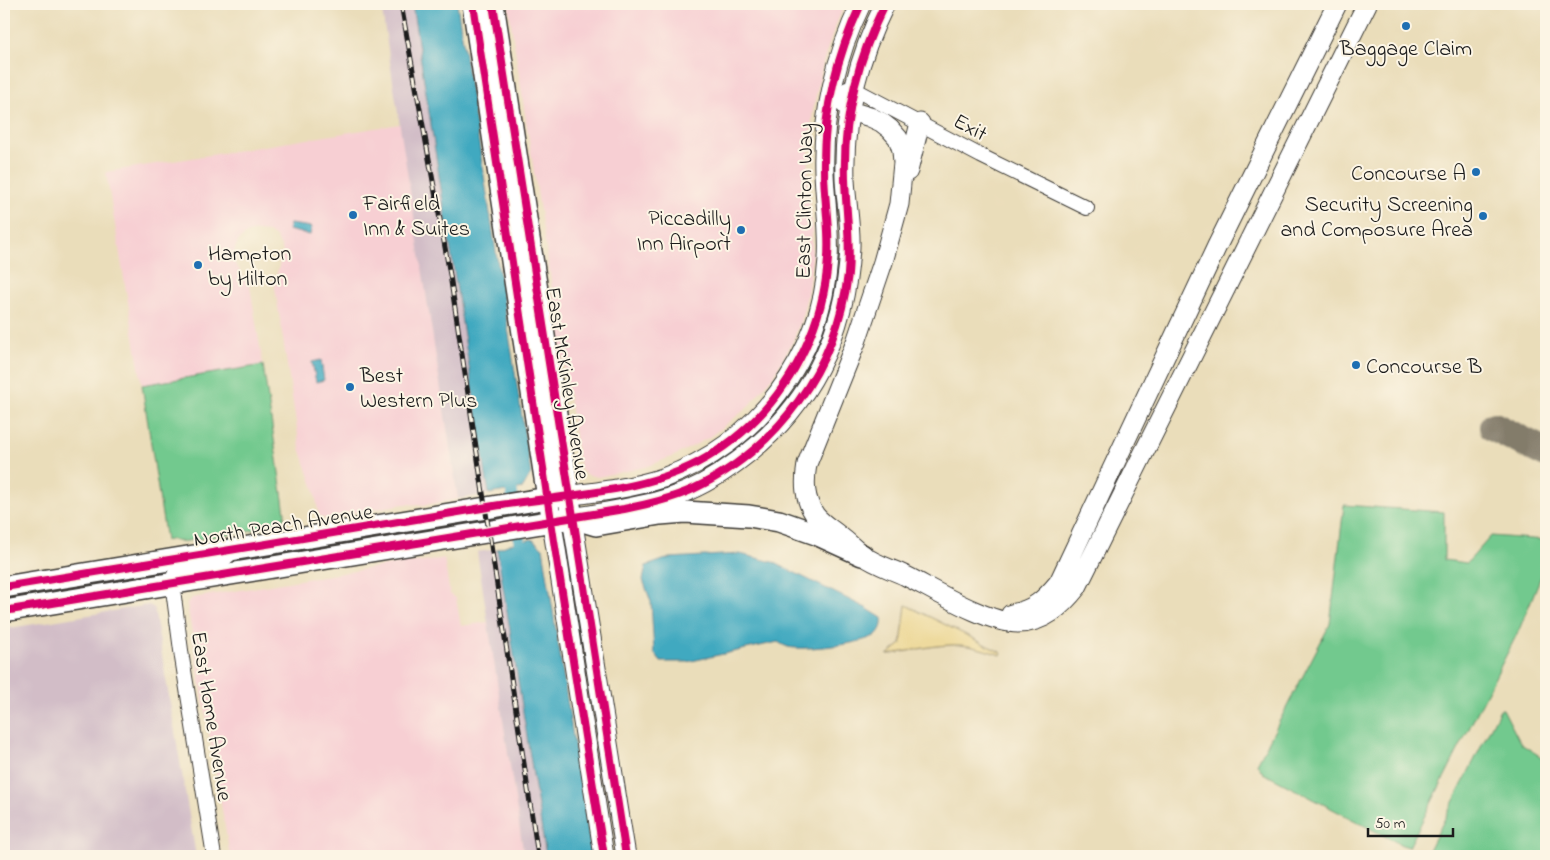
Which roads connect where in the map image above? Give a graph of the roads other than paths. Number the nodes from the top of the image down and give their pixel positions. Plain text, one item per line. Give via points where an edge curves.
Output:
1 (473, 4) edge
2 (493, 4) edge
3 (861, 4) edge
4 (885, 4) edge
5 (1337, 4) edge
6 (1367, 4) edge
7 (477, 32) junction
8 (833, 88) junction
9 (854, 89) junction
10 (850, 111) junction
11 (920, 124) junction
12 (522, 192) junction
13 (899, 204) junction
14 (1087, 208) dead end
15 (1192, 300) junction
16 (1214, 312) junction
17 (558, 497) junction
18 (572, 518) junction
19 (551, 522) junction
20 (234, 550) junction
21 (862, 555) junction
22 (56, 578) junction
23 (172, 582) junction
24 (4, 587) edge
25 (4, 597) edge
26 (4, 611) edge
27 (980, 614) junction
28 (214, 856) edge
29 (604, 856) edge
30 (626, 856) edge

1 - 7 main road, East McKinley Avenue
2 - 12 main road, East McKinley Avenue
3 - 8 main road, East Clinton Way via 842,50
4 - 9 main road, East Clinton Way via 865,48
5 - 15 main road
6 - 16 main road
7 - 12 main road via 495,86 509,173 512,182
7 - 17 main road, East McKinley Avenue
8 - 9 street, Exit
8 - 10 main road
8 - 17 main road, East Clinton Way via 824,155 827,275 818,317 790,376 750,426 696,464 639,484
9 - 10 main road, East Clinton Way
9 - 11 street, Exit
10 - 13 main road via 881,122 898,138 903,163
10 - 18 main road, East Clinton Way via 845,163 850,245 844,296 831,342 798,403 751,452 693,489 649,504
11 - 13 main road
11 - 14 street, Exit
12 - 17 main road, East McKinley Avenue
13 - 21 main road via 884,262 805,476 807,499 816,516
15 - 16 main road
15 - 27 main road via 1058,582 1035,607 1002,615
16 - 27 main road via 1069,598 1047,616 1033,621 1017,623
17 - 18 main road, East McKinley Avenue
17 - 19 main road, East McKinley Avenue
17 - 20 main road, North Peach Avenue
18 - 19 main road, North Peach Avenue
18 - 21 main road via 596,525 685,512 749,516 779,521
18 - 30 main road, East McKinley Avenue
19 - 23 main road, North Peach Avenue
19 - 29 main road, East McKinley Avenue
20 - 22 main road, North Peach Avenue
20 - 23 street via 221,562 178,571
21 - 27 main road
22 - 24 main road, North Peach Avenue
22 - 25 main road via 22,594
23 - 26 main road, North Peach Avenue
23 - 28 street, East Home Avenue

